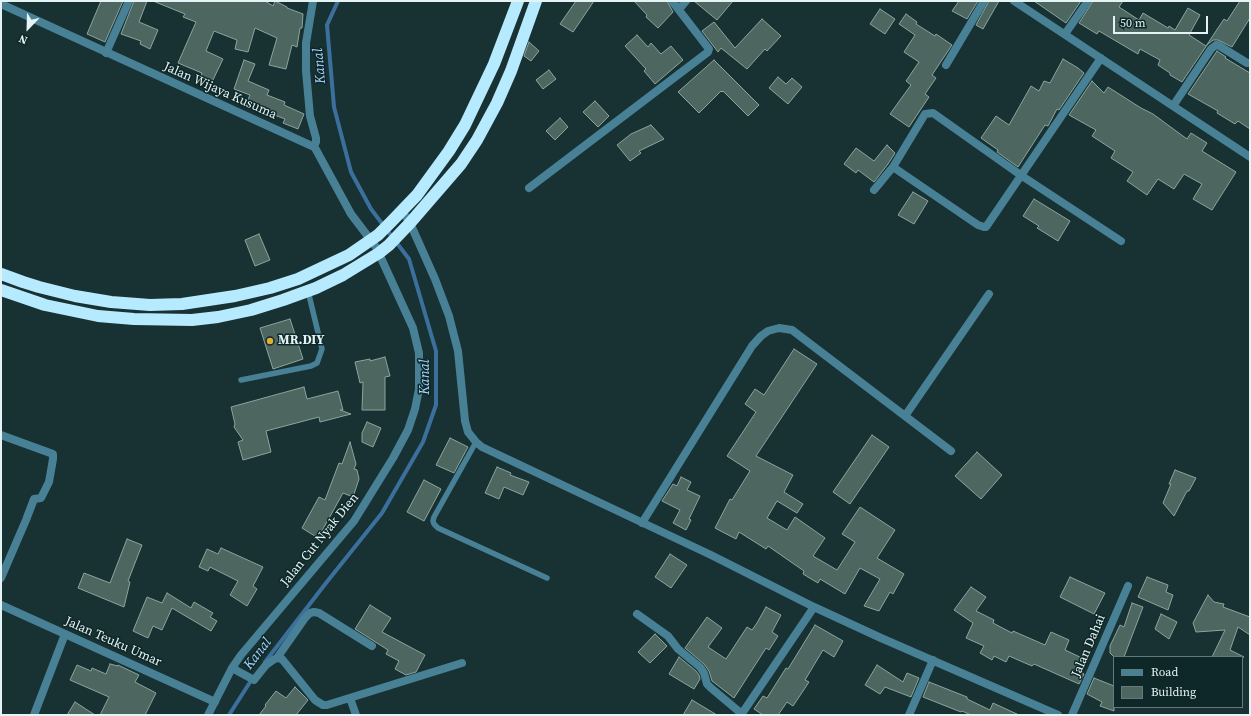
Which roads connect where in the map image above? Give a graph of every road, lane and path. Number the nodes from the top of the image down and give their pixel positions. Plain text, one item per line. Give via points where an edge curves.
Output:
1 (129, 1) edge
2 (313, 1) edge
3 (518, 1) edge
4 (536, 1) edge
5 (672, 1) edge
6 (686, 1) edge
7 (984, 1) edge
8 (1014, 1) edge
9 (1088, 1) edge
10 (1, 4) edge
11 (679, 9) junction
12 (1065, 34) junction
13 (106, 53) junction
14 (1101, 58) junction
15 (1250, 63) edge
16 (946, 65) dead end
17 (1173, 106) junction
18 (314, 146) junction
19 (1250, 157) edge
20 (893, 167) junction
21 (1022, 176) junction
22 (529, 188) dead end
23 (874, 190) dead end
24 (402, 211) junction
25 (410, 223) junction
26 (374, 238) junction
27 (1121, 241) dead end
28 (379, 253) junction
29 (1, 274) edge
30 (1, 290) edge
31 (308, 291) junction
32 (989, 294) dead end
33 (241, 380) dead end
34 (905, 416) junction
35 (1, 435) edge
36 (476, 442) junction
37 (951, 451) dead end
38 (642, 523) junction
39 (1, 578) edge
40 (547, 578) dead end
41 (1128, 586) dead end
42 (1, 605) edge
43 (814, 607) junction
44 (637, 614) dead end
45 (66, 634) junction
46 (372, 646) dead end
47 (277, 658) junction
48 (932, 660) junction
49 (462, 663) dead end
50 (234, 669) junction
51 (350, 698) junction
52 (215, 702) junction
53 (34, 715) edge
54 (208, 715) edge
55 (356, 715) edge
56 (742, 715) edge
57 (909, 715) edge
58 (1058, 715) edge
59 (1072, 715) edge

1 - 13 street
2 - 18 street via 306,43 306,71 310,116 316,138
3 - 24 highway via 494,64 464,125 436,169
4 - 25 highway via 497,103 477,140 461,164
5 - 11 street
6 - 11 street
7 - 16 street
8 - 12 street
9 - 12 street
10 - 13 street, Jalan Wijaya Kusuma
11 - 22 street via 709,49 708,52
12 - 14 street
13 - 18 street, Jalan Wijaya Kusuma
14 - 17 street
14 - 21 street
15 - 17 street via 1216,45
17 - 19 street
18 - 26 street via 348,209
20 - 21 street via 984,228
20 - 21 street via 925,114 933,113
20 - 23 street
21 - 27 street
24 - 25 street
24 - 26 highway
25 - 28 highway
25 - 36 street via 449,316 458,352 465,421 468,432
26 - 28 street
26 - 29 highway via 349,255 298,279 235,296 182,304 111,302 39,287
28 - 31 highway via 343,275
28 - 50 street, Jalan Cut Nyak Dien via 413,328 419,353 419,389 408,430 354,521 258,633
30 - 31 highway via 45,305 98,316 165,320 218,317 252,310
31 - 33 lane via 322,350 317,363
32 - 34 street
34 - 37 street
34 - 38 street via 792,330 779,328 768,331 752,346
35 - 39 street via 53,454 54,459 49,482 41,498 34,499
36 - 38 street via 493,454
36 - 40 lane via 434,517 434,524
38 - 43 street
41 - 59 street, Jalan Dahai
42 - 45 street, Jalan Teuku Umar
43 - 48 street
43 - 56 street
44 - 56 street via 668,636 678,649 700,667 707,684
45 - 52 street, Jalan Teuku Umar
45 - 53 street
46 - 47 street via 314,612 305,618
47 - 50 street via 266,665 254,680
47 - 51 street via 282,659 319,703 327,705
48 - 57 street
48 - 58 street
49 - 51 street
50 - 52 street, Jalan Cut Nyak Dien
51 - 55 street
52 - 54 street, Jalan Cut Nyak Dien

